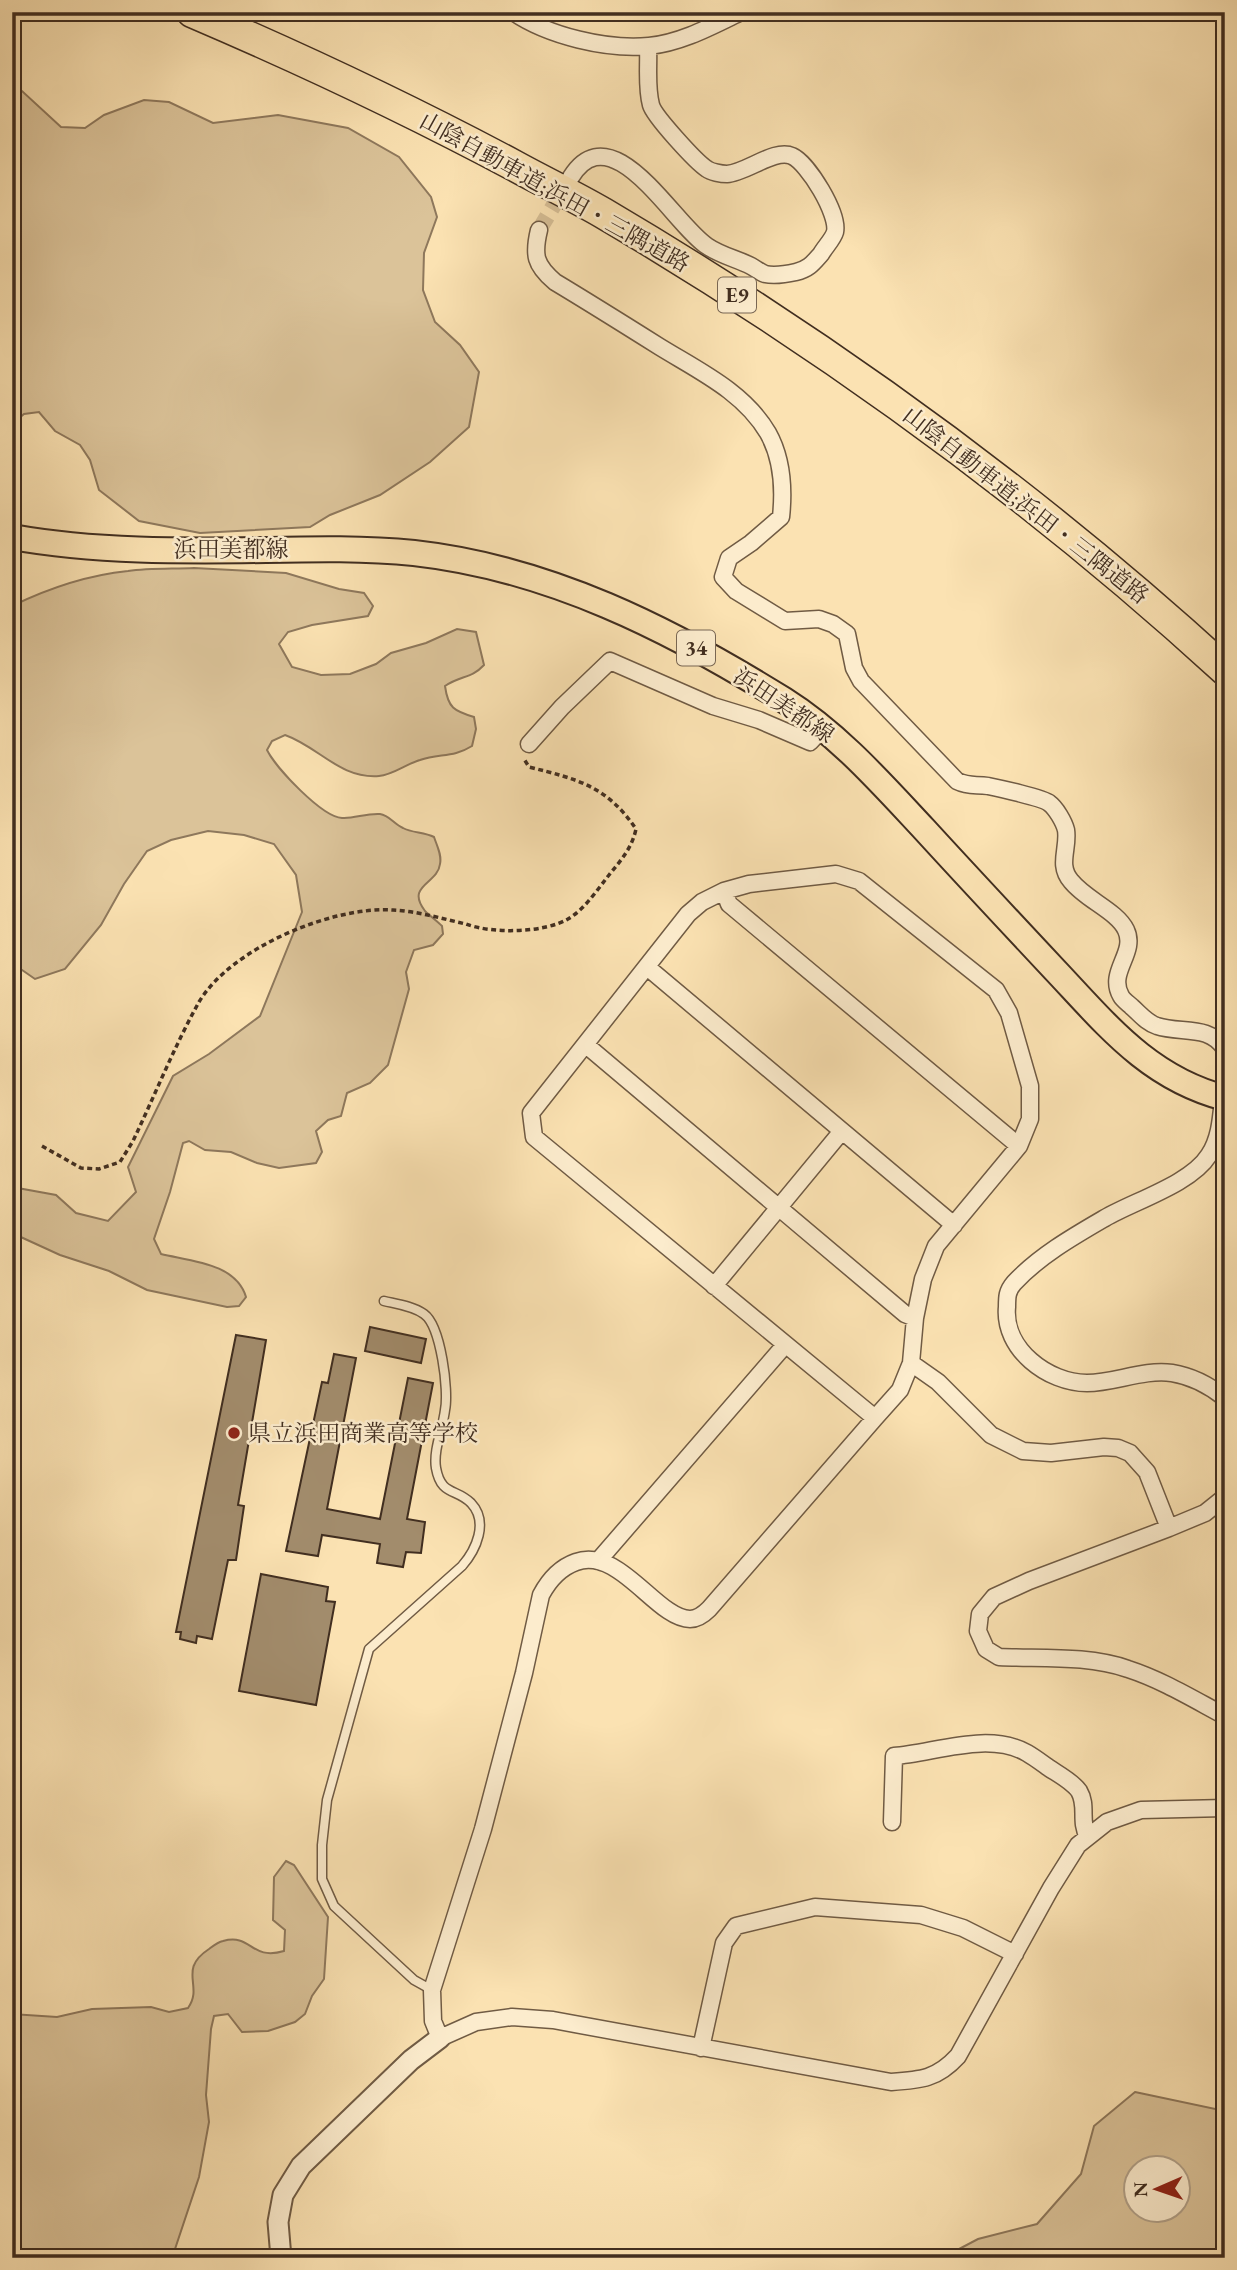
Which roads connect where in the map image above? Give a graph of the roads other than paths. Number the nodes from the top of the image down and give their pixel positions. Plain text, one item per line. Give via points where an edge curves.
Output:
1 (192, 12) edge
2 (513, 12) edge
3 (741, 12) edge
4 (648, 47) junction
5 (571, 177) tunnel mouth
6 (539, 230) tunnel mouth
7 (12, 537) edge
8 (1225, 670) edge
9 (822, 728) junction
10 (529, 744) road end
11 (724, 891) junction
12 (647, 967) junction
13 (586, 1045) junction
14 (1225, 1049) edge
15 (1224, 1093) edge
16 (842, 1131) junction
17 (1019, 1146) junction
18 (778, 1208) junction
19 (954, 1225) junction
20 (714, 1286) junction
21 (384, 1301) dead end
22 (915, 1318) junction
23 (785, 1345) junction
24 (911, 1363) junction
25 (1225, 1398) edge
26 (875, 1418) junction
27 (1225, 1497) edge
28 (1169, 1528) junction
29 (598, 1560) junction
30 (1225, 1716) edge
31 (1225, 1808) edge
32 (892, 1822) dead end
33 (1088, 1837) junction
34 (1015, 1954) junction
35 (432, 1990) junction
36 (440, 2038) junction
37 (701, 2048) junction
38 (281, 2258) edge

1 - 8 highway, 山陰自動車道;浜田・三隅道路 / E9 via 304,60 449,131 601,212 737,296 885,395 1015,493 1150,602
2 - 4 street via 560,36
3 - 4 street via 678,40
4 - 5 street via 651,107 697,161 708,170 725,174 783,154 792,156 828,201 835,216 834,235 811,266 765,274 707,247 623,161 588,159
6 - 14 street via 536,256 540,269 722,384 753,411 769,435 784,491 781,517 729,558 723,577 736,591 785,621 819,619 847,634 861,681 957,781 1048,802 1066,830 1064,871 1085,897 1118,919 1128,932 1129,947 1116,981 1121,996 1146,1021 1212,1035
7 - 9 main road, 浜田美都線 / 34 via 85,546 360,550 452,558 568,589 616,608 701,651
9 - 10 street via 810,743 610,661
9 - 15 main road, 浜田美都線 / 34 via 881,782 1120,1040 1169,1077
11 - 12 street via 688,914
11 - 17 street via 729,904
11 - 17 street via 818,875 836,874 859,881 996,990 1009,1013 1030,1086 1030,1119
12 - 13 street
12 - 16 street
13 - 18 street
13 - 20 street via 531,1113 534,1137
15 - 25 street via 1221,1122 1209,1156 1184,1179 1105,1218 1029,1267 1008,1290 1006,1317 1015,1344 1034,1364 1062,1378 1087,1383 1172,1373
16 - 18 street
16 - 19 street
17 - 19 street
18 - 20 street
18 - 22 street
19 - 22 street via 936,1246
20 - 23 street
21 - 35 lane via 426,1315 436,1331 446,1407 435,1462 438,1477 443,1488 471,1502 480,1532 462,1566 369,1649 327,1800 323,1879 334,1906 414,1980
22 - 24 street
23 - 26 street
23 - 29 street
24 - 26 street via 900,1390
24 - 28 street via 939,1382 991,1435 1023,1451 1104,1447 1130,1453 1147,1472
26 - 29 street via 702,1616 679,1616 626,1575
27 - 28 street via 1205,1513
28 - 30 street via 994,1597 980,1614 978,1631 986,1649 999,1657 1093,1661 1126,1668 1166,1683
29 - 35 street via 581,1560 565,1567 541,1595 483,1829
31 - 33 street via 1141,1810 1107,1822
32 - 33 street via 894,1756 948,1746 996,1744 1025,1751 1078,1789 1084,1804 1082,1826
33 - 34 street via 1078,1846
34 - 37 street via 958,2056 924,2080 891,2082
34 - 37 street via 962,1928 921,1915 815,1906 736,1926 724,1944
35 - 36 street via 433,2021
36 - 37 street via 476,2022 512,2017 553,2020
36 - 38 street via 300,2166 283,2195 278,2222

